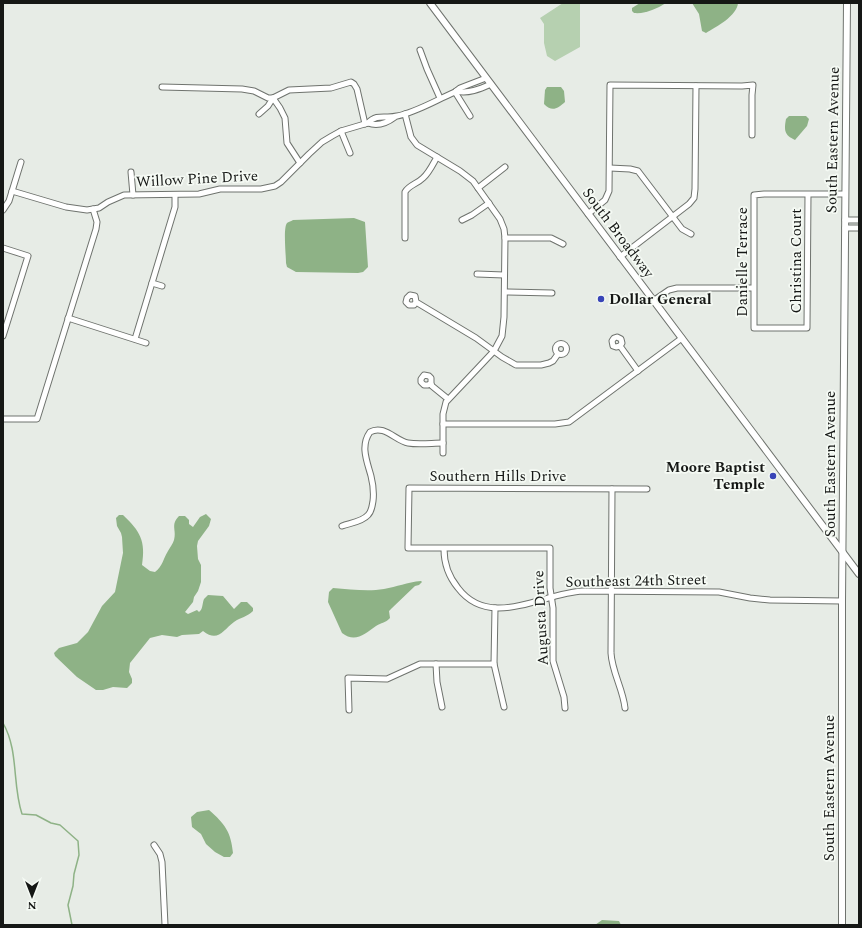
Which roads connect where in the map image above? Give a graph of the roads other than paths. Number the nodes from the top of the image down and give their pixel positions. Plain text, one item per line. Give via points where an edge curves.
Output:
1 (430, 3) edge
2 (847, 3) edge
3 (420, 50) dead end
4 (354, 76) dead end
5 (486, 78) junction
6 (353, 83) junction
7 (490, 84) junction
8 (696, 86) junction
9 (162, 88) dead end
10 (456, 92) junction
11 (273, 98) junction
12 (440, 98) junction
13 (259, 114) dead end
14 (405, 114) junction
15 (470, 116) dead end
16 (395, 117) junction
17 (367, 123) junction
18 (341, 131) junction
19 (752, 135) dead end
20 (350, 153) dead end
21 (437, 157) junction
22 (21, 162) dead end
23 (300, 162) junction
24 (505, 167) dead end
25 (610, 168) junction
26 (131, 172) dead end
27 (478, 188) junction
28 (12, 191) junction
29 (174, 194) junction
30 (808, 194) junction
31 (846, 194) junction
32 (133, 195) junction
33 (489, 203) junction
34 (93, 209) junction
35 (3, 210) edge
36 (588, 214) junction
37 (673, 217) junction
38 (462, 220) dead end
39 (845, 220) junction
40 (859, 220) edge
41 (845, 228) junction
42 (859, 228) edge
43 (692, 234) dead end
44 (404, 238) dead end
45 (505, 238) junction
46 (563, 244) dead end
47 (3, 248) edge
48 (620, 256) junction
49 (477, 274) dead end
50 (504, 275) junction
51 (152, 283) junction
52 (162, 286) dead end
53 (753, 288) junction
54 (504, 292) junction
55 (552, 293) dead end
56 (653, 301) junction
57 (416, 302) dead end
58 (68, 318) junction
59 (754, 328) joint
60 (3, 336) edge
61 (682, 338) junction
62 (134, 339) junction
63 (146, 343) dead end
64 (620, 346) dead end
65 (494, 351) junction
66 (558, 354) dead end
67 (638, 371) junction
68 (431, 383) dead end
69 (448, 399) junction
70 (3, 420) edge
71 (443, 424) junction
72 (443, 443) junction
73 (443, 453) dead end
74 (612, 489) junction
75 (647, 489) dead end
76 (342, 526) dead end
77 (444, 549) junction
78 (842, 552) junction
79 (859, 574) edge
80 (611, 592) junction
81 (551, 597) junction
82 (842, 601) junction
83 (495, 608) junction
84 (436, 664) junction
85 (494, 664) junction
86 (442, 707) dead end
87 (504, 707) dead end
88 (565, 708) dead end
89 (625, 708) dead end
90 (349, 710) dead end
91 (154, 845) dead end
92 (165, 925) edge
93 (842, 925) edge

1 - 5 street, South Broadway
2 - 31 street, South Eastern Avenue
3 - 12 street
4 - 6 street
5 - 7 street, South Broadway
5 - 10 street, Willow Pine Drive
6 - 11 street via 321,89 289,90
6 - 17 street
7 - 10 street, Willow Pine Drive via 476,90
7 - 36 street, South Broadway
8 - 19 street via 753,85
8 - 25 street via 610,85
8 - 37 street via 694,194 689,204
9 - 11 street via 242,89
10 - 12 street, Willow Pine Drive
10 - 15 street
11 - 13 street
11 - 23 street via 285,118 287,143
12 - 14 street, Willow Pine Drive
14 - 16 street, Willow Pine Drive
14 - 21 street via 414,141
16 - 17 street, Willow Pine Drive via 379,116
16 - 17 street, Willow Pine Drive via 383,124
17 - 18 street, Willow Pine Drive
18 - 20 street
18 - 23 street, Willow Pine Drive via 322,142
21 - 27 street via 467,175
21 - 44 street via 427,174 405,192
22 - 28 street
23 - 29 street, Willow Pine Drive via 275,186
24 - 27 street
25 - 36 street via 608,196
25 - 37 street via 638,172
26 - 32 street
27 - 33 street
28 - 34 street, Willow Pine Drive via 78,210
28 - 35 street
29 - 32 street, Willow Pine Drive
29 - 51 street via 175,207
30 - 31 street
30 - 53 street, Danielle Terrace via 754,195
30 - 59 street, Christina Court via 807,328
31 - 39 street, South Eastern Avenue
32 - 34 street, Willow Pine Drive via 124,195
33 - 38 street
33 - 45 street via 500,218
34 - 58 street via 97,222 96,229
36 - 48 street, South Broadway
37 - 43 street via 682,229
37 - 48 street
39 - 40 street
39 - 41 street, South Eastern Avenue
41 - 42 street
41 - 78 street, South Eastern Avenue
45 - 46 street via 551,238
45 - 50 street
47 - 60 street via 28,256
48 - 56 street, South Broadway
49 - 50 street
50 - 54 street
51 - 52 street
51 - 62 street
53 - 56 street via 677,288 669,290
53 - 59 street, Danielle Terrace
54 - 55 street
54 - 65 street via 504,327
56 - 61 street, South Broadway
57 - 65 street
58 - 62 street
58 - 70 street via 37,419
61 - 67 street
61 - 78 street, South Broadway
62 - 63 street
64 - 67 street
65 - 66 street via 518,366 549,364
65 - 69 street
67 - 71 street via 565,423
68 - 69 street
69 - 71 street via 443,408
71 - 72 street
72 - 73 street
72 - 76 street via 408,443 383,431 370,432 365,444 373,487 372,510 364,518
74 - 75 street, Southern Hills Drive
74 - 77 street, Southern Hills Drive via 408,488 408,548
74 - 80 street
77 - 81 street, Augusta Drive via 550,548
77 - 83 street, Southeast 24th Street via 448,572 458,589 470,600
78 - 79 street, South Broadway
78 - 82 street, South Eastern Avenue
80 - 81 street, Southeast 24th Street via 575,592
80 - 82 street, Southeast 24th Street via 719,592 758,599
80 - 89 street via 611,660
81 - 83 street, Southeast 24th Street via 508,608
81 - 88 street, Augusta Drive via 553,661
82 - 93 street, South Eastern Avenue
83 - 85 street
84 - 85 street
84 - 86 street
84 - 90 street via 420,664 387,679 348,678
85 - 87 street
91 - 92 street via 162,862

